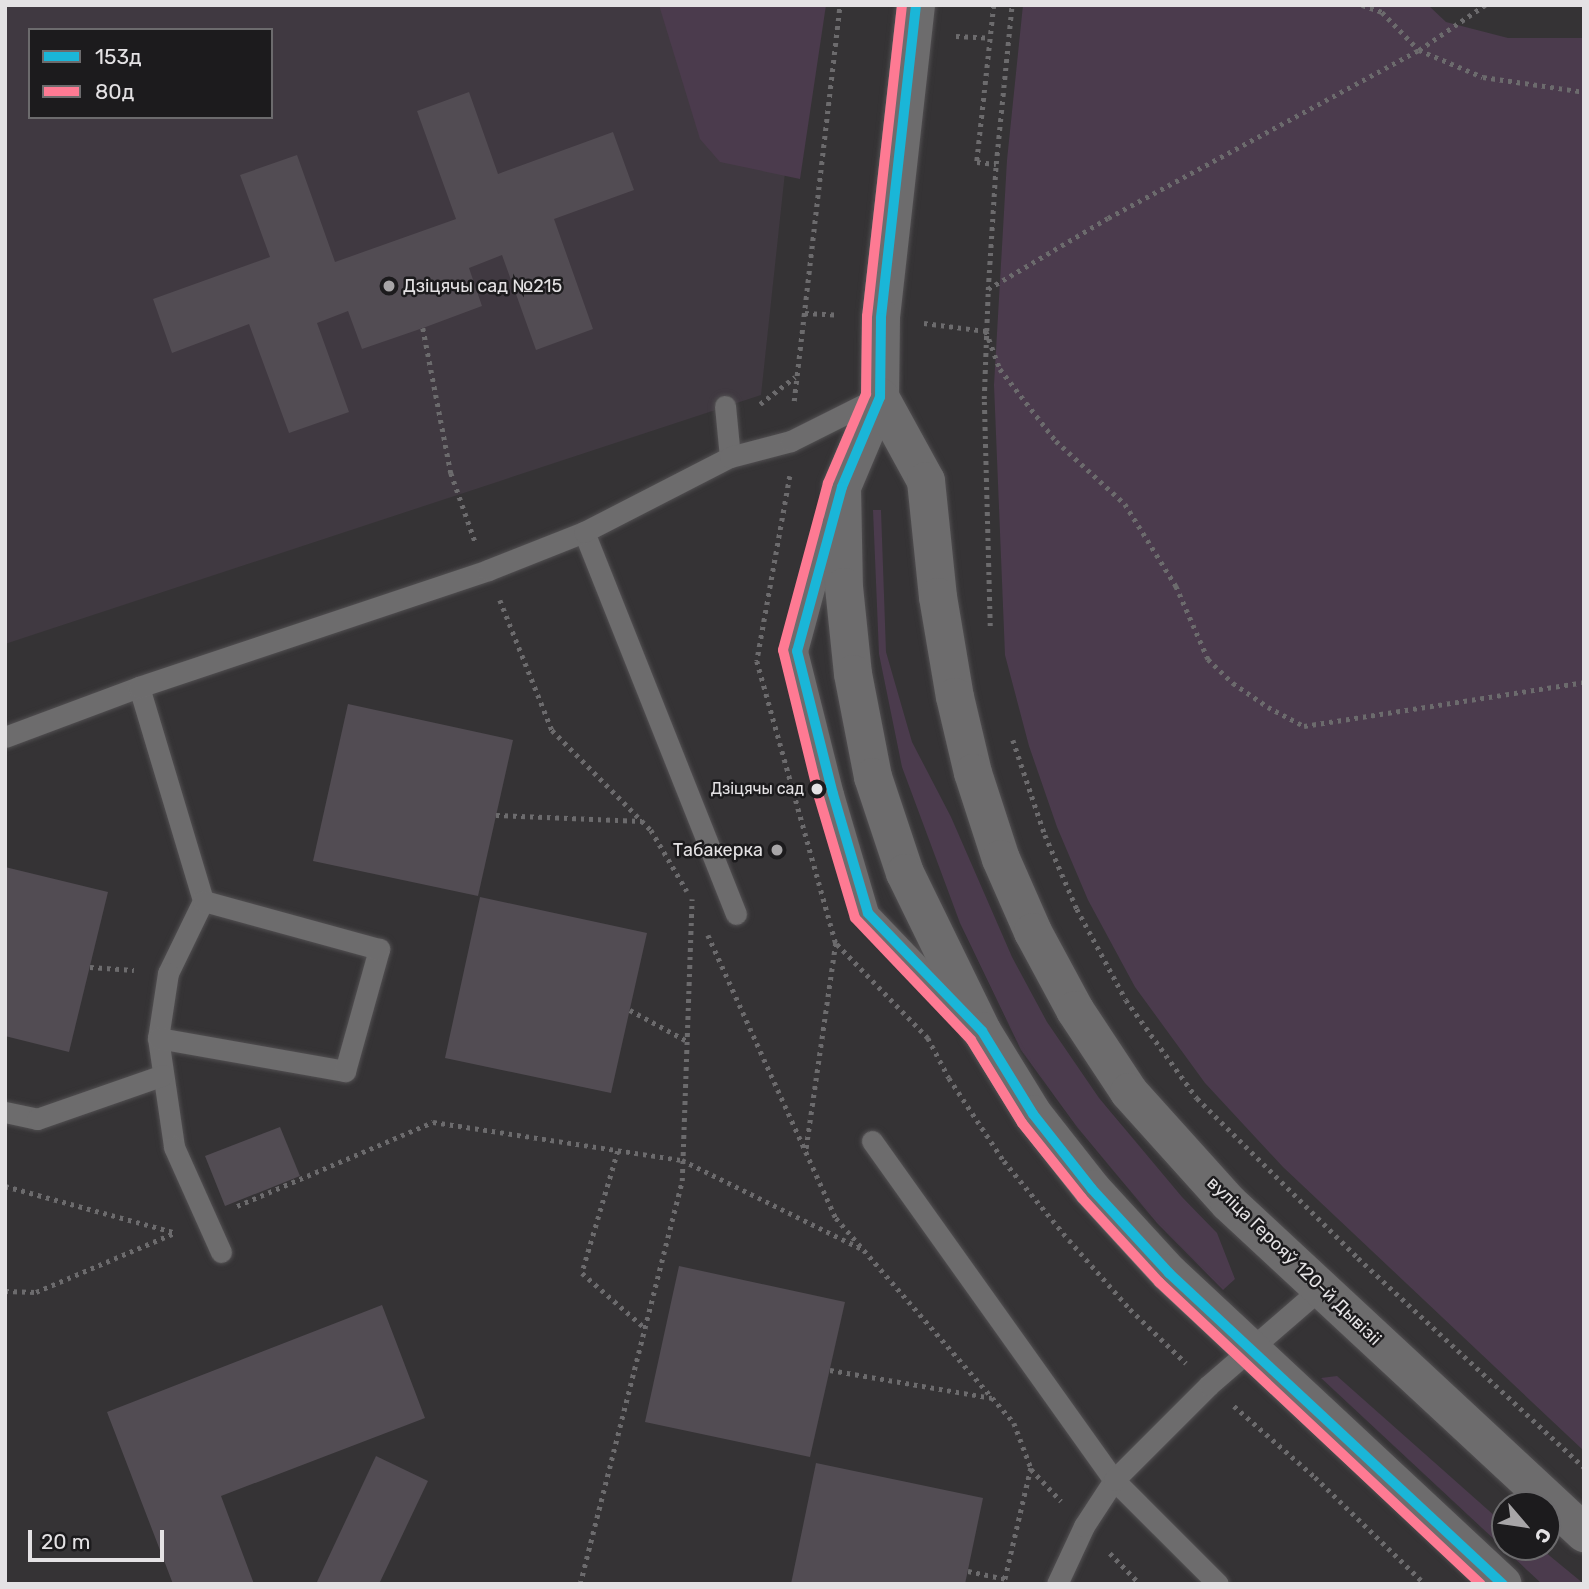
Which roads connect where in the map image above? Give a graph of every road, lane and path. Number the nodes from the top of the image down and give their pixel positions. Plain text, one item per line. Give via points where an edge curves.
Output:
1 (840, 5) edge
2 (916, 5) edge
3 (994, 5) edge
4 (1012, 5) edge
5 (1362, 5) edge
6 (1485, 5) edge
7 (1419, 50) junction
8 (1584, 92) edge
9 (996, 164) junction
10 (988, 290) junction
11 (423, 328) dead end
12 (986, 331) junction
13 (880, 397) junction
14 (725, 406) dead end
15 (791, 441) junction
16 (730, 457) junction
17 (842, 486) junction
18 (584, 532) junction
19 (488, 570) junction
20 (990, 634) dead end
21 (757, 661) dead end
22 (1584, 682) edge
23 (139, 687) junction
24 (1009, 728) dead end
25 (5, 737) edge
26 (496, 816) dead end
27 (643, 821) junction
28 (692, 899) junction
29 (202, 901) junction
30 (698, 912) dead end
31 (736, 914) dead end
32 (703, 925) dead end
33 (836, 943) dead end
34 (90, 967) dead end
35 (168, 973) junction
36 (630, 1010) dead end
37 (982, 1031) junction
38 (158, 1038) junction
39 (687, 1041) junction
40 (163, 1075) junction
41 (5, 1112) edge
42 (872, 1141) dead end
43 (618, 1150) junction
44 (806, 1152) junction
45 (682, 1160) junction
46 (5, 1186) edge
47 (206, 1219) junction
48 (176, 1232) junction
49 (864, 1250) junction
50 (221, 1252) dead end
51 (1321, 1288) junction
52 (5, 1291) edge
53 (644, 1327) junction
54 (1249, 1349) junction
55 (830, 1370) dead end
56 (993, 1398) junction
57 (1584, 1467) edge
58 (1114, 1480) junction
59 (1584, 1533) edge
60 (968, 1571) dead end
61 (1004, 1581) edge
62 (580, 1584) edge
63 (1057, 1584) edge
64 (1218, 1584) edge
65 (1502, 1584) edge

1 - 15 path
2 - 13 street, вуліца Герояў 120-й Дывізіі via 881,318
3 - 9 path via 977,162
4 - 9 path
5 - 7 path via 1382,12
6 - 7 path
7 - 8 path via 1483,77
7 - 10 path via 1108,218
9 - 10 path
10 - 12 path
11 - 19 path via 451,473
12 - 20 path
12 - 22 path via 1000,369 1056,441 1125,504 1176,586 1208,659 1268,707 1304,726
13 - 15 lane
13 - 17 street, вуліца Герояў 120-й Дывізіі
13 - 51 street, вуліца Герояў 120-й Дывізіі via 926,481 938,597 973,773 1001,859 1033,932 1075,1010 1129,1092 1229,1203
14 - 16 lane
15 - 16 lane
15 - 21 path via 789,482
16 - 18 lane
17 - 37 street, вуліца Герояў 120-й Дывізіі via 844,587 853,674 873,777 905,873
17 - 37 lane via 797,651 833,794 868,914
18 - 19 lane
18 - 31 lane
19 - 23 lane
19 - 27 path via 552,730
23 - 25 lane
23 - 29 lane
24 - 57 path via 1045,835 1077,909 1126,1000 1197,1098 1358,1258
26 - 27 path
27 - 28 path
28 - 30 path
28 - 39 path
29 - 35 lane
29 - 38 lane via 379,948 345,1071
32 - 44 path
33 - 44 path
34 - 35 path
35 - 38 lane
36 - 39 path
37 - 54 street, вуліца Герояў 120-й Дывізіі via 1033,1114 1092,1189 1169,1273
38 - 40 lane
39 - 45 path
40 - 41 lane via 37,1119
40 - 47 lane via 174,1147
42 - 58 lane
43 - 45 path
43 - 47 path via 433,1122
43 - 53 path via 582,1273
44 - 49 path via 836,1218
45 - 49 path
45 - 53 path via 682,1181
46 - 48 path
47 - 48 path
47 - 50 lane
48 - 52 path via 36,1292
49 - 56 path
51 - 54 lane
51 - 59 street, вуліца Герояў 120-й Дывізіі
53 - 62 path
54 - 58 lane
54 - 65 street, вуліца Герояў 120-й Дывізіі
55 - 56 path
56 - 61 path via 1014,1423 1031,1468
58 - 63 lane via 1084,1526
58 - 64 lane
60 - 61 path

